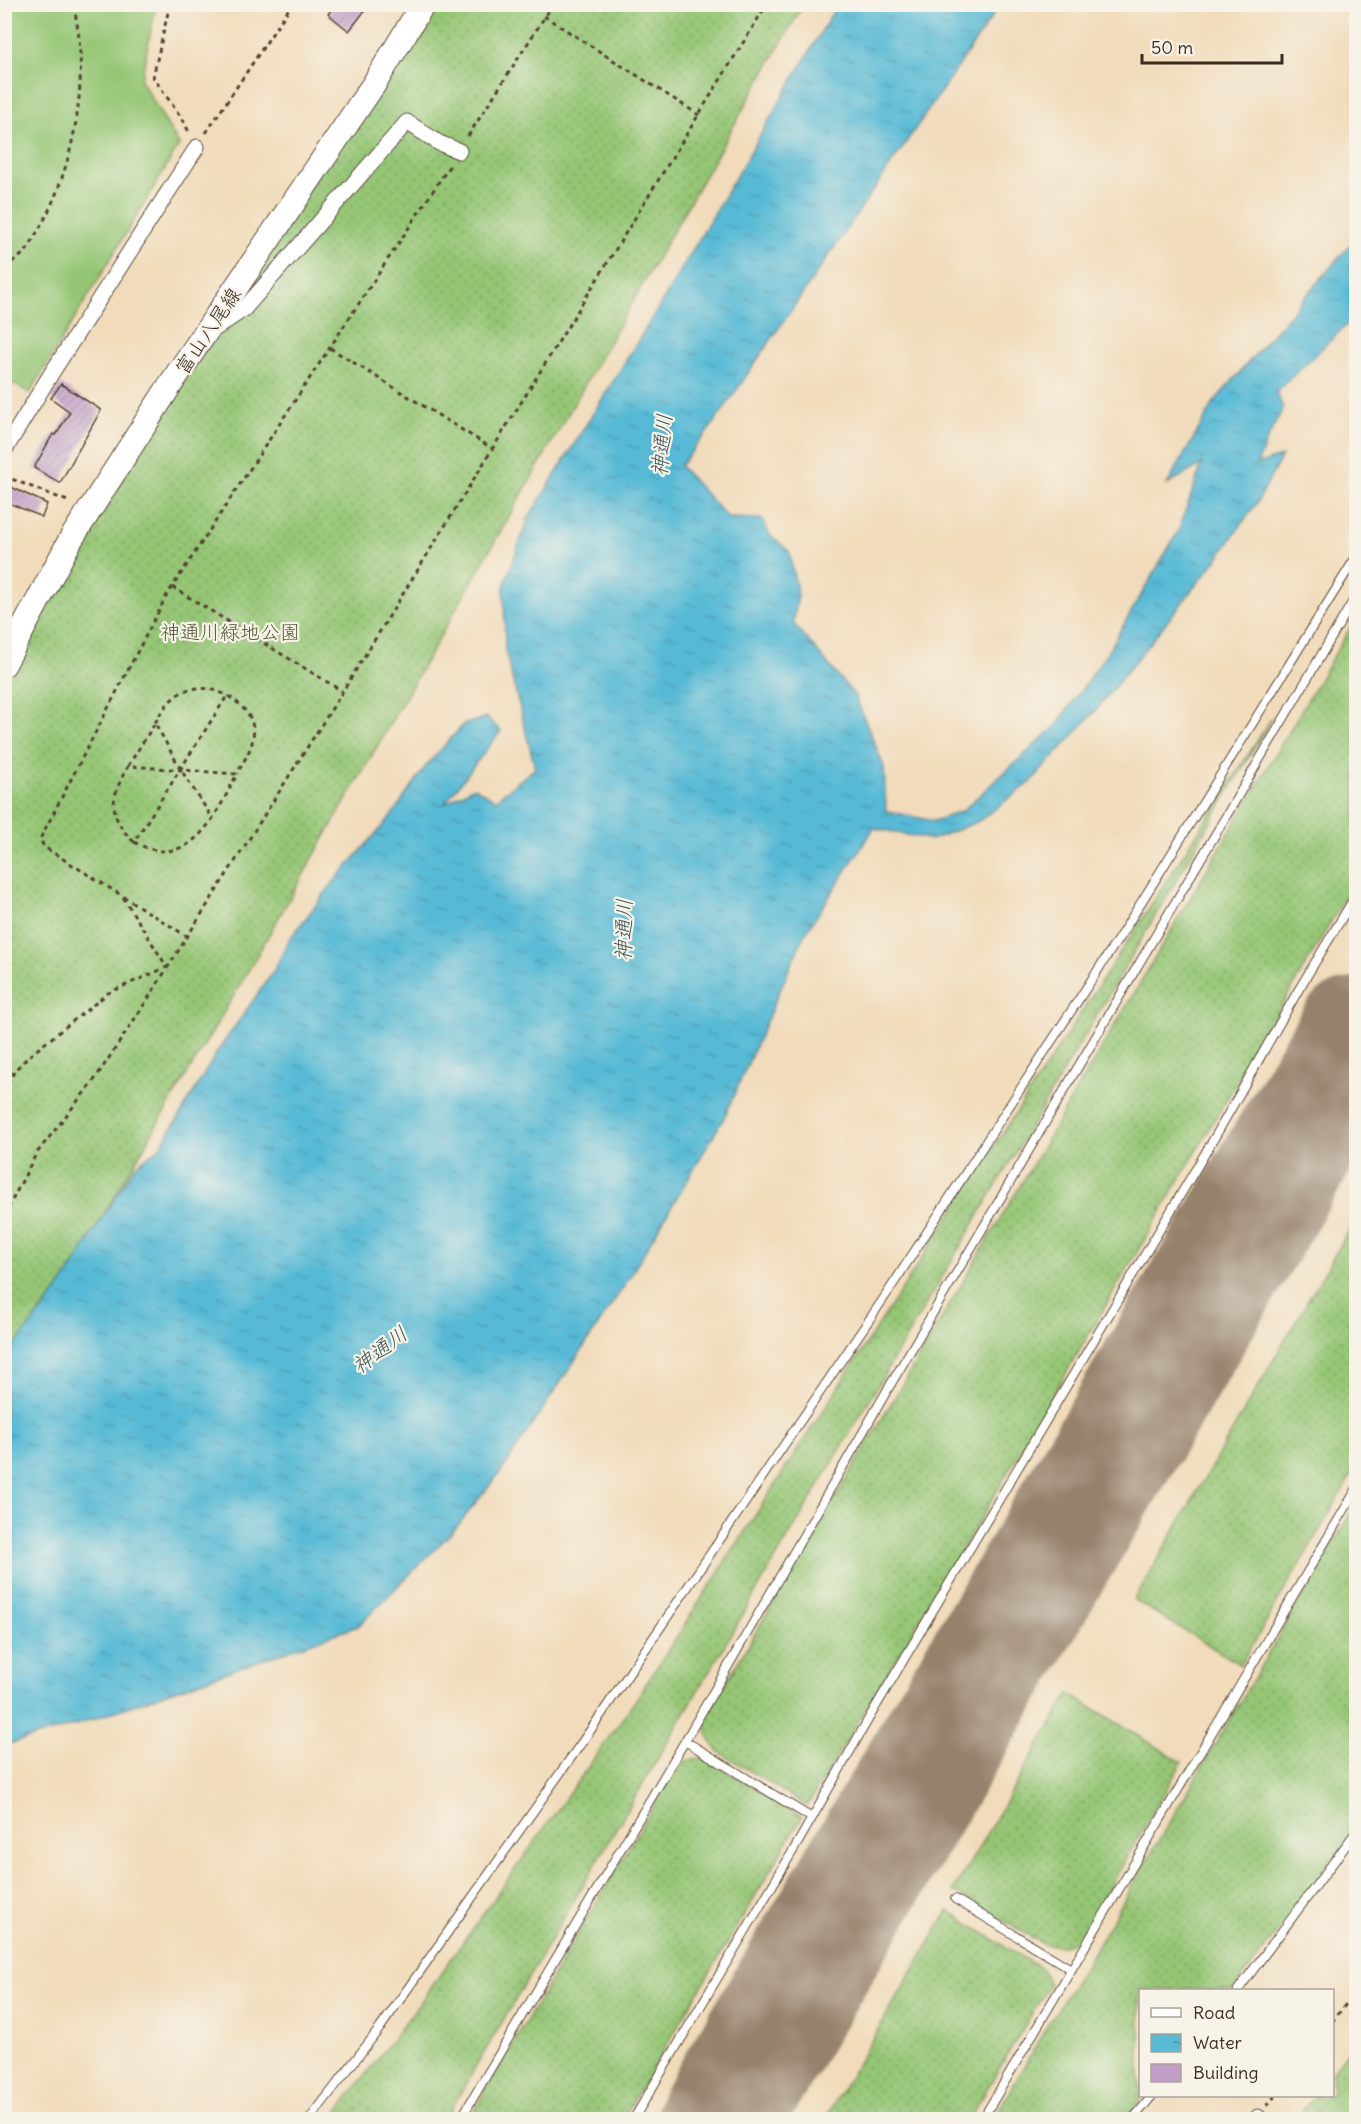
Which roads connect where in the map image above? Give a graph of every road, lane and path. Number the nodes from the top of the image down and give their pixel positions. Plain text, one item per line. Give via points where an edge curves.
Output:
1 (73, 4) edge
2 (170, 4) edge
3 (292, 4) edge
4 (423, 4) edge
5 (553, 4) edge
6 (768, 4) edge
7 (544, 16) junction
8 (700, 116) junction
9 (197, 147) junction
10 (459, 152) junction
11 (4, 267) edge
12 (205, 336) junction
13 (330, 348) junction
14 (493, 449) junction
15 (4, 452) edge
16 (4, 476) edge
17 (72, 503) dead end
18 (1356, 557) edge
19 (172, 587) junction
20 (1356, 596) edge
21 (4, 664) edge
22 (343, 691) junction
23 (227, 696) junction
24 (155, 723) junction
25 (128, 766) junction
26 (181, 770) junction
27 (237, 774) junction
28 (213, 819) junction
29 (134, 842) junction
30 (1356, 895) edge
31 (123, 896) junction
32 (188, 937) junction
33 (167, 967) junction
34 (4, 1092) edge
35 (4, 1216) edge
36 (1356, 1490) edge
37 (685, 1741) junction
38 (812, 1818) junction
39 (1356, 1832) edge
40 (955, 1899) dead end
41 (1071, 1969) junction
42 (1240, 1989) edge
43 (1356, 1991) edge
44 (1334, 2019) edge
45 (1151, 2097) edge
46 (309, 2120) edge
47 (460, 2120) edge
48 (633, 2120) edge
49 (982, 2120) edge
50 (1132, 2120) edge

1 - 11 path via 81,76 71,146 50,210 26,251
2 - 9 path via 153,77
3 - 9 path
4 - 12 main road, 富山八尾線
5 - 7 path
6 - 8 path
7 - 8 path
7 - 10 path
8 - 14 path
9 - 15 street
10 - 12 street via 407,122 244,309
10 - 13 path
12 - 21 main road, 富山八尾線 via 70,539
13 - 14 path
13 - 19 path
14 - 22 path
16 - 17 path
18 - 46 lane via 1124,930 888,1292 592,1728 380,2028
19 - 22 path
19 - 31 path via 40,839 44,847
20 - 37 lane
22 - 32 path
23 - 24 path via 199,687 182,691 167,703
23 - 26 path
23 - 27 path via 249,716 254,728 251,747
24 - 25 path
24 - 26 path
25 - 26 path
25 - 29 path via 113,800 114,816
26 - 27 path
26 - 28 path
26 - 29 path
27 - 28 path
28 - 29 path via 189,844 171,850 153,850
30 - 38 lane
31 - 32 path
31 - 33 path
32 - 33 path
33 - 34 path via 108,993 29,1056 15,1070
33 - 35 path via 95,1079 36,1154
36 - 41 lane
37 - 38 lane
37 - 47 lane
38 - 48 lane
39 - 42 lane
40 - 41 lane
41 - 49 lane
43 - 44 path
45 - 50 lane

